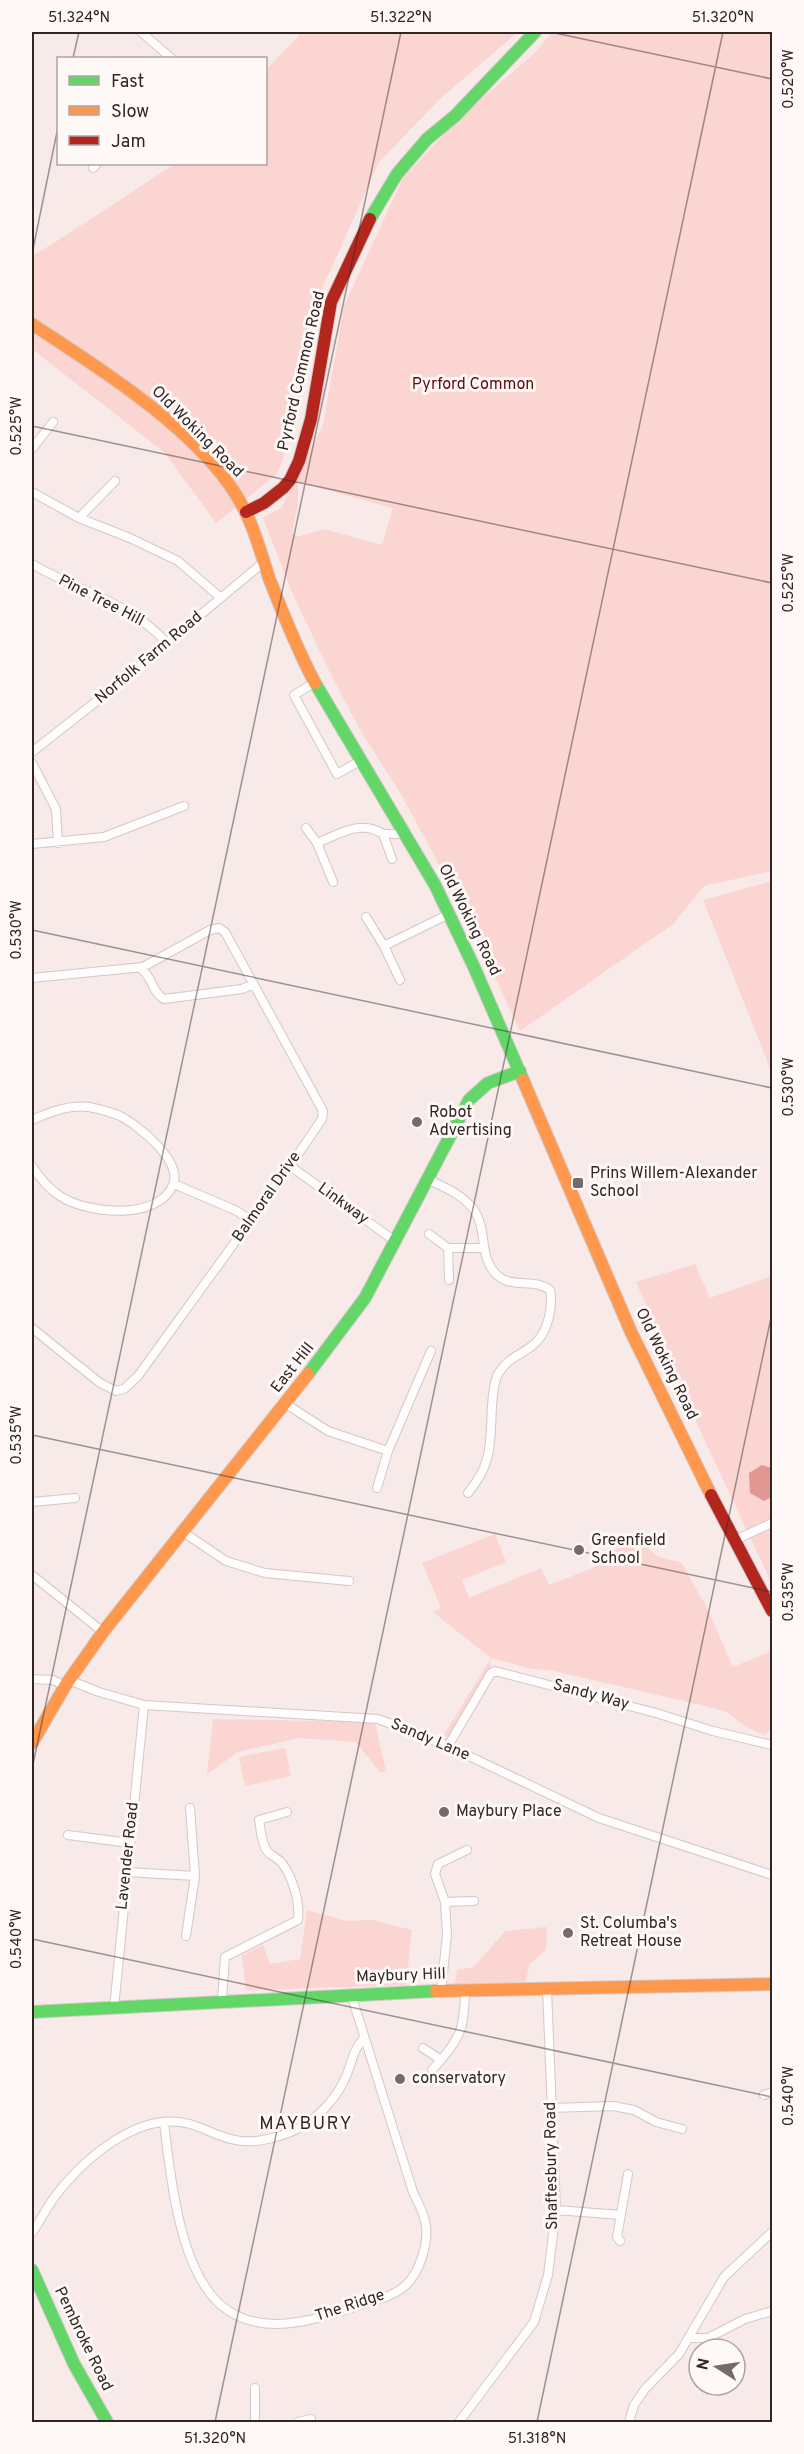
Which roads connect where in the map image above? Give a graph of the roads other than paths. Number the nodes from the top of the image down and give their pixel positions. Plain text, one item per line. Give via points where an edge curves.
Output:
1 (141, 32) edge
2 (535, 32) edge
3 (170, 57) edge
4 (32, 324) edge
5 (53, 422) dead end
6 (32, 449) edge
7 (115, 481) dead end
8 (32, 492) edge
9 (246, 512) junction
10 (79, 518) junction
11 (264, 562) junction
12 (32, 564) edge
13 (221, 598) junction
14 (166, 642) junction
15 (314, 683) junction
16 (32, 752) edge
17 (360, 761) junction
18 (32, 763) edge
19 (184, 806) dead end
20 (306, 828) dead end
21 (404, 829) junction
22 (383, 834) junction
23 (58, 843) junction
24 (317, 843) junction
25 (32, 844) edge
26 (393, 859) dead end
27 (333, 882) dead end
28 (449, 914) junction
29 (366, 917) dead end
30 (384, 946) junction
31 (140, 968) junction
32 (32, 978) edge
33 (400, 980) dead end
34 (254, 984) junction
35 (520, 1071) junction
36 (32, 1120) edge
37 (290, 1166) junction
38 (32, 1167) edge
39 (427, 1179) junction
40 (174, 1184) junction
41 (251, 1221) junction
42 (429, 1234) dead end
43 (395, 1241) junction
44 (448, 1248) junction
45 (483, 1248) junction
46 (449, 1280) dead end
47 (32, 1328) edge
48 (431, 1351) dead end
49 (286, 1404) junction
50 (388, 1451) junction
51 (377, 1488) dead end
52 (468, 1493) dead end
53 (75, 1498) dead end
54 (32, 1502) edge
55 (772, 1523) edge
56 (183, 1532) junction
57 (735, 1540) junction
58 (32, 1575) edge
59 (349, 1581) dead end
60 (772, 1611) edge
61 (104, 1632) junction
62 (32, 1679) edge
63 (67, 1683) junction
64 (144, 1705) junction
65 (32, 1743) edge
66 (772, 1745) edge
67 (448, 1746) junction
68 (190, 1808) dead end
69 (287, 1812) dead end
70 (68, 1835) dead end
71 (130, 1843) junction
72 (467, 1850) dead end
73 (127, 1872) junction
74 (772, 1875) edge
75 (195, 1876) junction
76 (474, 1901) dead end
77 (444, 1902) junction
78 (186, 1936) dead end
79 (772, 1984) edge
80 (548, 1989) junction
81 (441, 1991) junction
82 (465, 1991) junction
83 (351, 1994) junction
84 (222, 1999) junction
85 (114, 2008) junction
86 (32, 2012) edge
87 (364, 2038) junction
88 (423, 2048) dead end
89 (441, 2060) junction
90 (432, 2070) dead end
91 (551, 2108) junction
92 (164, 2122) junction
93 (682, 2129) dead end
94 (628, 2174) dead end
95 (556, 2210) junction
96 (621, 2215) junction
97 (772, 2232) edge
98 (32, 2234) edge
99 (620, 2241) dead end
100 (32, 2270) edge
101 (772, 2311) edge
102 (691, 2337) edge
103 (710, 2337) edge
104 (687, 2342) edge
105 (255, 2388) dead end
106 (311, 2419) dead end
107 (107, 2422) edge
108 (255, 2422) edge
109 (298, 2422) edge
110 (459, 2422) edge
111 (629, 2422) edge

1 - 3 street
2 - 9 street, Pyrford Common Road via 397,174 331,302 311,419 299,461 283,488
4 - 9 street, Old Woking Road via 151,405 222,477
5 - 6 street
7 - 10 street
8 - 10 street
9 - 11 street, Old Woking Road
10 - 13 street via 178,561
11 - 13 street, Norfolk Farm Road
11 - 15 street, Old Woking Road
12 - 14 street, Pine Tree Hill via 145,622
13 - 14 street, Norfolk Farm Road
14 - 16 street, Norfolk Farm Road
15 - 17 street, Old Woking Road
15 - 17 street via 294,694 337,774
17 - 21 street, Old Woking Road
18 - 23 street via 56,809
19 - 23 street via 104,837
20 - 24 street
21 - 22 street via 397,834
21 - 28 street, Old Woking Road
22 - 24 street via 373,827 360,826
22 - 26 street
23 - 25 street
24 - 27 street
28 - 30 street
28 - 35 street, Old Woking Road
29 - 30 street
30 - 33 street
31 - 32 street, Balmoral Drive
31 - 34 street via 150,976 158,995 164,999
31 - 34 street, Balmoral Drive via 219,928
34 - 37 street, Balmoral Drive via 323,1111 322,1119
35 - 39 street, East Hill via 488,1083 469,1100
35 - 57 street, Old Woking Road via 631,1332
36 - 40 street via 57,1109 88,1107 120,1116 142,1130 165,1154 175,1173
37 - 41 street, Balmoral Drive
37 - 43 street, Linkway
38 - 40 street via 61,1197 121,1212 152,1205
39 - 43 street, East Hill
39 - 45 street via 457,1194 475,1211
40 - 41 street
41 - 47 street, Balmoral Drive via 138,1376 124,1389 116,1391 100,1383
42 - 44 street
43 - 49 street, East Hill via 365,1298
44 - 45 street
44 - 46 street
45 - 52 street via 496,1274 512,1282 546,1286 552,1304 540,1341 498,1375 488,1461
48 - 50 street
49 - 50 street via 328,1431
49 - 56 street, East Hill
50 - 51 street
53 - 54 street
55 - 57 street
56 - 59 street via 226,1561 265,1573
56 - 61 street, East Hill
57 - 60 street, Old Woking Road
58 - 61 street
61 - 63 street, East Hill
62 - 63 street, Sandy Lane
63 - 64 street, Sandy Lane
63 - 65 street, East Hill
64 - 67 street, Sandy Lane via 362,1717 395,1724
64 - 71 street, Lavender Road
66 - 67 street, Sandy Way via 495,1671
67 - 74 street, Sandy Lane via 599,1818
68 - 75 street
69 - 84 street via 259,1820 267,1851 282,1862 289,1877 299,1905 298,1920 225,1957
70 - 71 street
71 - 73 street, Lavender Road
72 - 77 street via 438,1864 435,1874
73 - 75 street
73 - 85 street, Lavender Road
75 - 78 street
76 - 77 street
77 - 81 street via 447,1935
79 - 80 street, Maybury Hill
80 - 82 street, Maybury Hill
80 - 91 street, Shaftesbury Road
81 - 82 street, Maybury Hill
81 - 83 street, Maybury Hill
82 - 89 street via 460,2035
83 - 84 street, Maybury Hill
83 - 87 street, The Ridge
84 - 85 street, Maybury Hill
85 - 86 street, Maybury Hill
87 - 92 street via 324,2109 300,2128 243,2141 188,2124
87 - 92 street, The Ridge via 412,2192 426,2222 426,2240 416,2271 406,2286 383,2298 327,2316 268,2324 242,2319 220,2304 202,2280 187,2249 170,2177
88 - 89 street
89 - 90 street
91 - 93 street via 613,2106
91 - 95 street, Shaftesbury Road
92 - 98 street via 142,2126 95,2153 56,2196
94 - 96 street
95 - 96 street
95 - 110 street, Shaftesbury Road via 548,2275 534,2322
96 - 99 street via 617,2236
97 - 102 street via 724,2277
100 - 107 street, Pembroke Road via 74,2364
101 - 103 street via 745,2319
104 - 111 street via 645,2389
105 - 108 street
106 - 109 street

